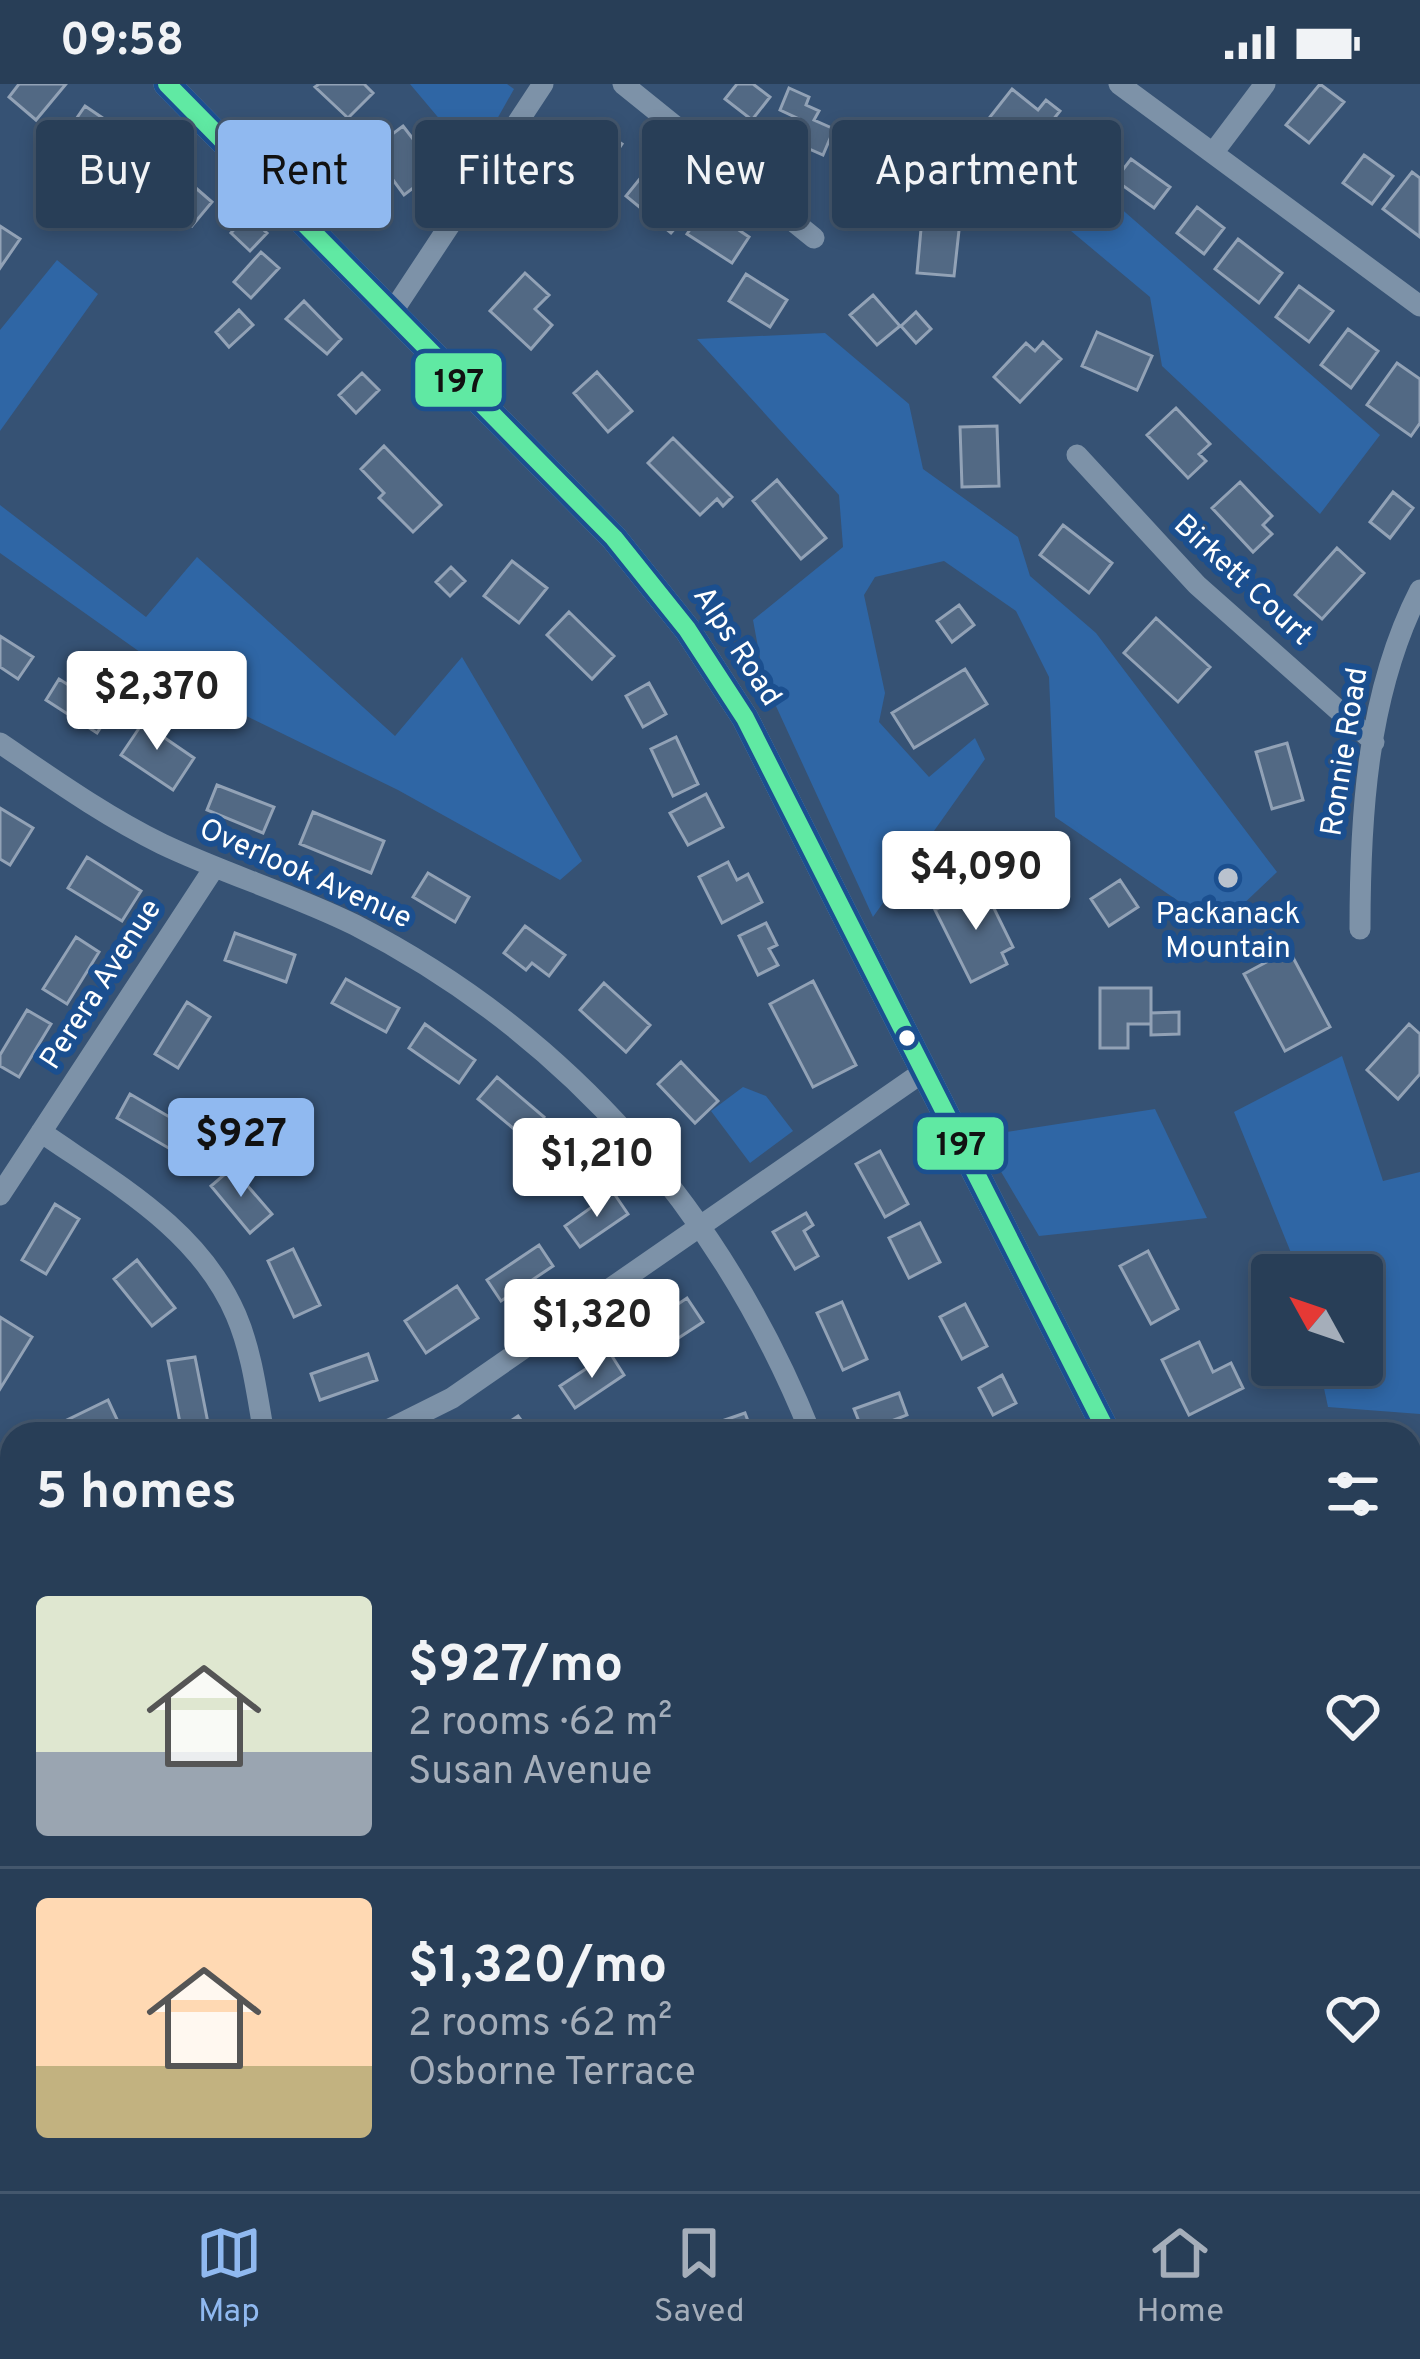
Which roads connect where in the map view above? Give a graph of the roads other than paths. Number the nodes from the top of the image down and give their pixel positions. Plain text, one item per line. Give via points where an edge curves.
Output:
1 (167, 84) edge
2 (543, 84) edge
3 (623, 84) edge
4 (1119, 84) edge
5 (1265, 84) edge
6 (1213, 153) junction
7 (814, 238) dead end
8 (1420, 306) edge
9 (392, 311) junction
10 (1077, 455) dead end
11 (1420, 590) edge
12 (1374, 742) junction
13 (0, 743) edge
14 (214, 868) junction
15 (1360, 929) dead end
16 (923, 1072) junction
17 (41, 1132) junction
18 (0, 1195) edge
19 (703, 1226) junction
20 (262, 1422) edge
21 (425, 1422) edge
22 (806, 1422) edge
23 (1102, 1422) edge

1 - 9 main road, Alps Road
2 - 9 street
3 - 7 street
4 - 6 street
5 - 6 street
6 - 8 street
9 - 16 main road, Alps Road via 614,538 687,628 746,718
10 - 12 street, Birkett Court via 1197,585
11 - 12 street, Ronnie Road via 1388,669
12 - 15 street, Ronnie Road via 1360,827
13 - 14 street, Overlook Avenue via 106,813
14 - 17 street, Perera Avenue
14 - 19 street, Overlook Avenue via 351,924 478,1000 613,1115
16 - 19 street
16 - 23 main road, Alps Road
17 - 18 street, Perera Avenue
17 - 20 street via 159,1214 206,1262 238,1318
19 - 21 street
19 - 22 street, Overlook Avenue via 759,1318

